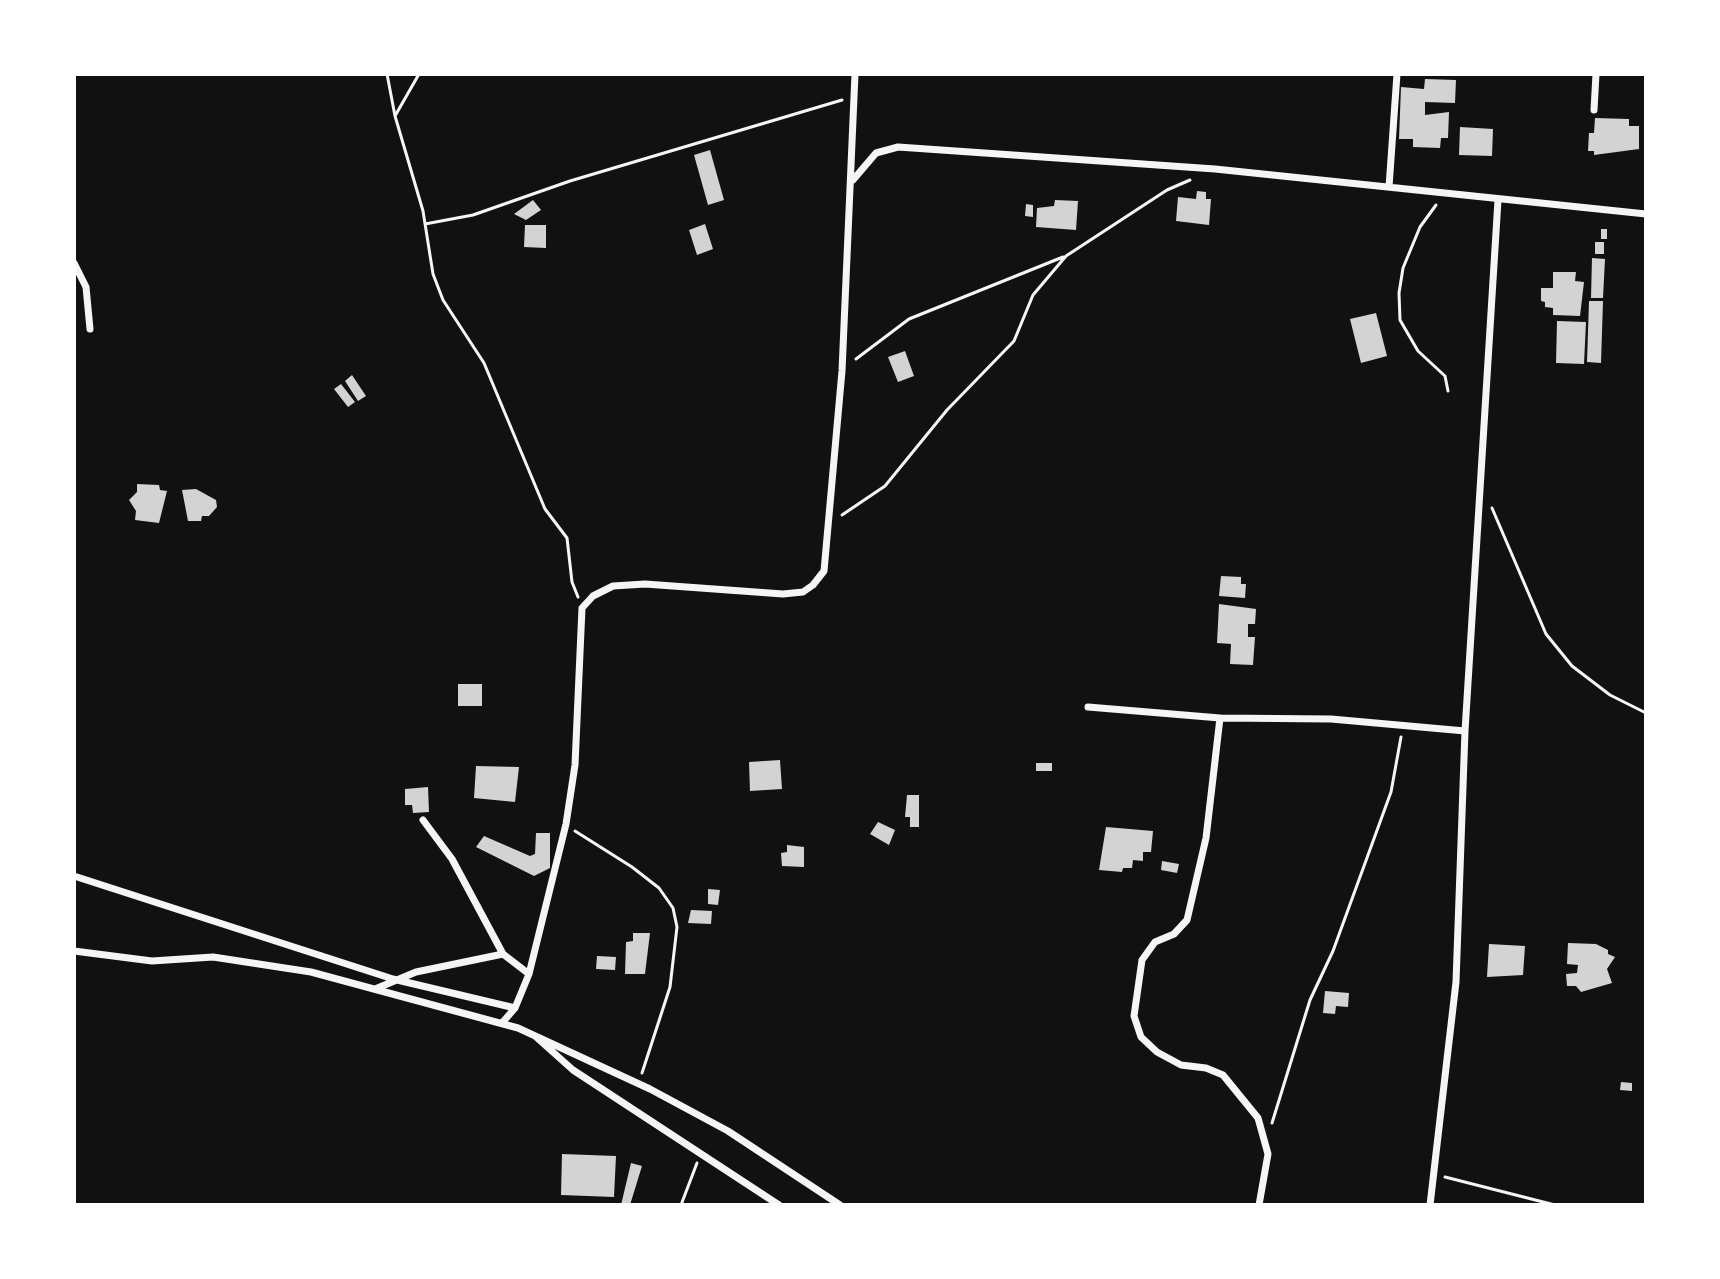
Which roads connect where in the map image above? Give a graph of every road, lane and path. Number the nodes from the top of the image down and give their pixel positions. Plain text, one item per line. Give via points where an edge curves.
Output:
1 (387, 74) edge
2 (419, 74) edge
3 (855, 74) edge
4 (1397, 74) edge
5 (1596, 74) edge
6 (854, 97) junction
7 (1594, 110) dead end
8 (395, 116) junction
9 (1191, 180) dead end
10 (851, 182) junction
11 (1389, 187) junction
12 (1443, 195) junction
13 (1498, 200) junction
14 (1646, 214) edge
15 (425, 224) junction
16 (1066, 256) junction
17 (74, 263) edge
18 (90, 329) dead end
19 (842, 371) junction
20 (1448, 391) dead end
21 (1482, 486) junction
22 (830, 524) junction
23 (582, 608) junction
24 (1088, 707) dead end
25 (1646, 713) edge
26 (1220, 718) junction
27 (1403, 726) junction
28 (1465, 731) junction
29 (423, 820) dead end
30 (566, 824) junction
31 (74, 876) edge
32 (74, 951) edge
33 (503, 954) junction
34 (529, 974) junction
35 (393, 979) junction
36 (375, 989) junction
37 (515, 1008) junction
38 (502, 1023) junction
39 (532, 1033) junction
40 (638, 1083) junction
41 (1267, 1142) junction
42 (704, 1153) junction
43 (1433, 1174) junction
44 (681, 1205) edge
45 (779, 1205) edge
46 (840, 1205) edge
47 (1259, 1205) edge
48 (1430, 1205) edge
49 (1555, 1205) edge

1 - 8 path
2 - 8 path
3 - 6 street
4 - 11 street
5 - 7 street
6 - 10 street
6 - 15 path via 570,181 501,207
8 - 15 path
9 - 16 path
10 - 11 street via 876,153 898,147
10 - 19 street
11 - 12 street
12 - 13 street
12 - 20 path via 1420,227 1399,293 1405,333 1445,376
13 - 14 street
13 - 21 street
15 - 23 path via 443,300 484,363 545,509 567,538 572,582
16 - 19 path via 909,319
16 - 22 path via 1033,295 1014,341 947,410 885,486
17 - 18 street via 86,287
19 - 22 street
21 - 25 path via 1546,634 1572,666 1610,695
21 - 28 street
22 - 23 street via 824,571 803,592 623,585 593,596
23 - 30 street via 575,765
24 - 26 street
26 - 27 street
26 - 41 street via 1206,838 1187,920 1174,934 1155,942 1142,960 1134,1016 1141,1037 1157,1052 1181,1065 1223,1075 1258,1118
27 - 28 street
27 - 41 path via 1391,792 1310,1000
28 - 43 street via 1456,982
29 - 33 street via 452,859
30 - 34 street
30 - 40 path via 659,888 673,908 677,927 670,987
31 - 35 street
32 - 36 street via 152,961 213,957 311,972
33 - 34 street
33 - 35 street
34 - 37 street
35 - 36 street
35 - 37 street
36 - 38 street
37 - 38 street
38 - 39 street
39 - 40 street
39 - 42 street via 573,1070
40 - 46 street via 728,1131
41 - 47 street via 1268,1168
42 - 44 path
42 - 45 street
43 - 48 street
43 - 49 path

